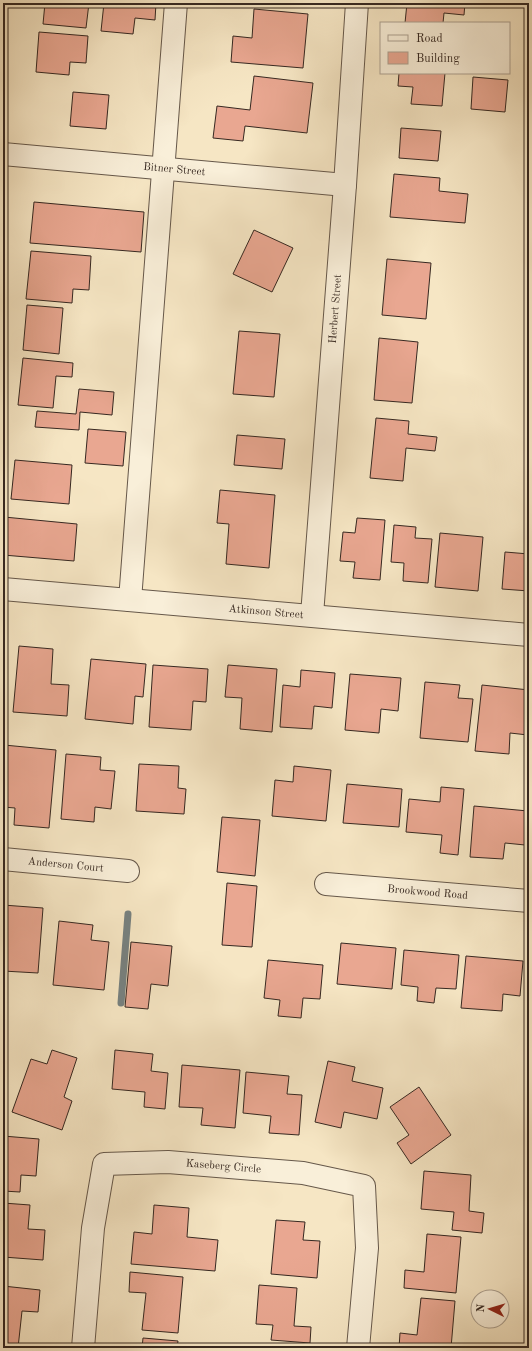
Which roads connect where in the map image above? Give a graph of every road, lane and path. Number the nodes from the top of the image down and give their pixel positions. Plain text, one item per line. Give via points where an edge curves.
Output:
1 (176, 3) edge
2 (357, 3) edge
3 (3, 154) edge
4 (164, 168) junction
5 (345, 185) junction
6 (3, 589) edge
7 (130, 600) junction
8 (312, 615) junction
9 (529, 635) edge
10 (3, 859) edge
11 (128, 871) dead end
12 (326, 884) dead end
13 (529, 901) edge
14 (83, 1348) edge
15 (358, 1348) edge

1 - 4 street
2 - 5 street, Herbert Street
3 - 4 street, Bitner Street
4 - 5 street, Bitner Street
4 - 7 street
5 - 8 street, Herbert Street
6 - 7 street, Atkinson Street
7 - 8 street, Atkinson Street
8 - 9 street, Atkinson Street
10 - 11 street, Anderson Court
12 - 13 street, Brookwood Road
14 - 15 street, Kaseberg Circle via 93,1228 104,1164 168,1162 303,1173 364,1186 367,1248

